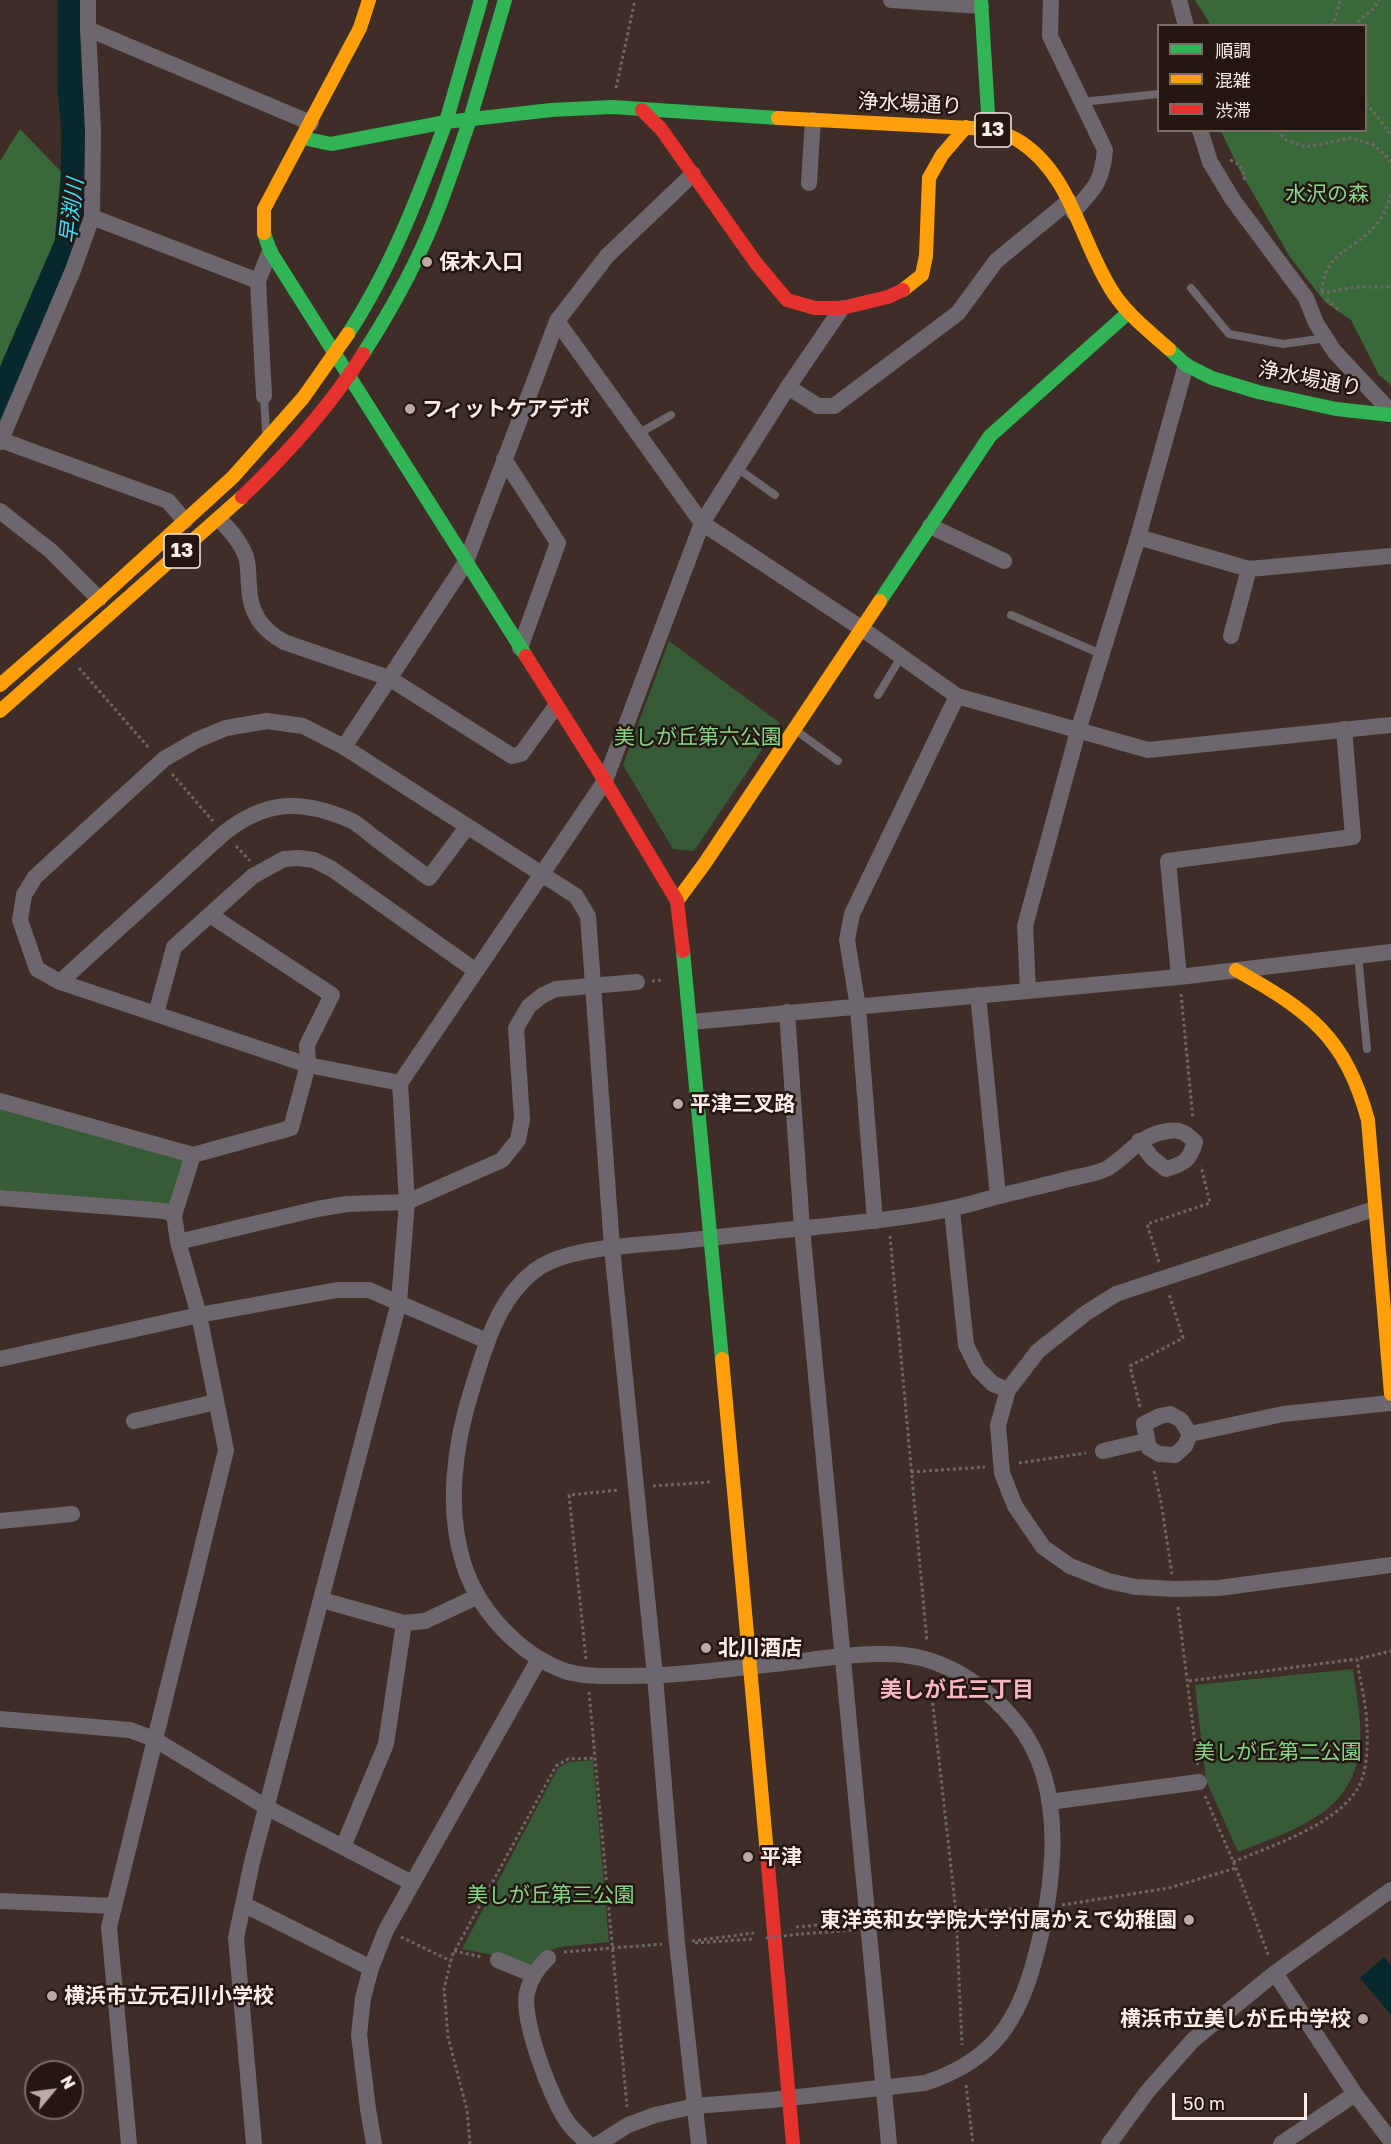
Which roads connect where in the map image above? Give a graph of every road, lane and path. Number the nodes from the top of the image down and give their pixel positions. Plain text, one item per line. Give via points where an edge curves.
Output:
1 (88, 0) edge
2 (369, 0) edge
3 (481, 0) edge
4 (505, 0) edge
5 (635, 0) edge
6 (891, 0) edge
7 (1051, 0) edge
8 (1179, 0) edge
9 (1340, 0) edge
10 (1379, 0) edge
11 (981, 3) edge
12 (1185, 24) edge
13 (1332, 24) edge
14 (1355, 24) edge
15 (88, 29) junction
16 (1157, 94) edge
17 (1082, 102) junction
18 (1367, 105) edge
19 (612, 107) junction
20 (642, 110) junction
21 (470, 119) junction
22 (813, 120) junction
23 (446, 122) junction
24 (966, 127) junction
25 (989, 129) junction
26 (307, 130) junction
27 (1201, 132) edge
28 (1279, 132) edge
29 (1391, 134) edge
30 (1391, 166) edge
31 (693, 174) junction
32 (809, 183) dead end
33 (1391, 193) edge
34 (1071, 206) junction
35 (92, 217) junction
36 (270, 251) junction
37 (258, 281) junction
38 (1391, 287) edge
39 (1191, 288) dead end
40 (1322, 292) junction
41 (1306, 298) junction
42 (843, 309) junction
43 (1129, 312) junction
44 (1340, 312) dead end
45 (557, 321) junction
46 (1326, 338) junction
47 (335, 353) junction
48 (1186, 365) junction
49 (349, 375) junction
50 (788, 387) junction
51 (264, 396) joint
52 (1391, 414) edge
53 (670, 415) dead end
54 (638, 434) junction
55 (267, 440) junction
56 (1, 441) edge
57 (504, 459) junction
58 (737, 468) junction
59 (775, 495) dead end
60 (0, 511) edge
61 (219, 519) junction
62 (186, 521) junction
63 (702, 523) junction
64 (930, 526) junction
65 (1138, 537) junction
66 (1391, 556) edge
67 (1004, 561) dead end
68 (466, 562) junction
69 (1248, 569) junction
70 (99, 599) junction
71 (1011, 615) dead end
72 (861, 628) junction
73 (1231, 636) dead end
74 (520, 648) junction
75 (1101, 654) junction
76 (901, 657) junction
77 (76, 664) dead end
78 (389, 678) junction
79 (0, 686) edge
80 (878, 695) dead end
81 (957, 696) junction
82 (556, 706) junction
83 (0, 711) edge
84 (1391, 725) edge
85 (794, 729) junction
86 (1344, 729) junction
87 (1078, 731) junction
88 (344, 747) junction
89 (161, 762) junction
90 (838, 762) dead end
91 (605, 781) junction
92 (467, 827) junction
93 (224, 833) junction
94 (260, 872) junction
95 (542, 873) junction
96 (678, 901) junction
97 (210, 915) junction
98 (1391, 952) edge
99 (1358, 955) junction
100 (1236, 970) junction
101 (476, 971) junction
102 (1179, 976) junction
103 (60, 982) junction
104 (637, 982) dead end
105 (594, 985) junction
106 (1028, 990) junction
107 (978, 995) junction
108 (858, 1007) junction
109 (787, 1012) junction
110 (156, 1014) junction
111 (691, 1022) junction
112 (1367, 1048) dead end
113 (308, 1065) junction
114 (400, 1083) junction
115 (0, 1101) edge
116 (1139, 1141) dead end
117 (194, 1155) junction
118 (998, 1196) junction
119 (0, 1198) edge
120 (407, 1202) junction
121 (1374, 1209) junction
122 (952, 1210) junction
123 (174, 1215) junction
124 (882, 1220) junction
125 (802, 1228) junction
126 (711, 1236) junction
127 (178, 1242) junction
128 (612, 1248) junction
129 (1164, 1279) junction
130 (399, 1302) junction
131 (199, 1315) junction
132 (487, 1341) junction
133 (0, 1359) edge
134 (1008, 1390) junction
135 (1391, 1394) edge
136 (216, 1402) junction
137 (1391, 1403) edge
138 (134, 1421) dead end
139 (1144, 1424) junction
140 (1190, 1434) junction
141 (1147, 1444) junction
142 (1103, 1451) joint
143 (1001, 1465) junction
144 (911, 1472) junction
145 (711, 1482) dead end
146 (635, 1488) junction
147 (72, 1514) dead end
148 (0, 1521) edge
149 (1391, 1565) edge
150 (1175, 1589) junction
151 (476, 1597) junction
152 (322, 1600) junction
153 (404, 1623) junction
154 (1391, 1651) edge
155 (843, 1656) junction
156 (539, 1659) junction
157 (1357, 1659) junction
158 (928, 1661) junction
159 (749, 1667) junction
160 (587, 1676) junction
161 (655, 1676) junction
162 (1188, 1681) junction
163 (0, 1719) edge
164 (154, 1739) junction
165 (596, 1758) junction
166 (1199, 1782) junction
167 (1049, 1802) junction
168 (267, 1807) junction
169 (343, 1847) junction
170 (1233, 1862) junction
171 (1236, 1868) junction
172 (412, 1883) junction
173 (1391, 1890) edge
174 (0, 1901) edge
175 (243, 1904) junction
176 (113, 1906) junction
177 (1048, 1907) junction
178 (956, 1912) junction
179 (874, 1920) dead end
180 (861, 1921) dead end
181 (796, 1927) dead end
182 (386, 1930) junction
183 (856, 1930) dead end
184 (758, 1932) dead end
185 (687, 1942) dead end
186 (672, 1943) dead end
187 (698, 1943) dead end
188 (611, 1949) junction
189 (454, 1952) junction
190 (548, 1958) joint
191 (498, 1960) joint
192 (451, 1961) junction
193 (371, 1968) junction
194 (1275, 1973) junction
195 (534, 1975) junction
196 (963, 2067) junction
197 (884, 2087) junction
198 (1355, 2094) junction
199 (789, 2098) junction
200 (695, 2106) junction
201 (628, 2125) junction
202 (1391, 2141) edge
203 (129, 2144) edge
204 (254, 2144) edge
205 (374, 2144) edge
206 (470, 2144) edge
207 (588, 2144) edge
208 (598, 2144) edge
209 (699, 2144) edge
210 (794, 2144) edge
211 (889, 2144) edge
212 (973, 2144) edge
213 (1109, 2144) edge
214 (1281, 2144) edge

1 - 15 street
2 - 26 street via 360,28
3 - 23 street
4 - 21 street
5 - 19 path
6 - 11 street
7 - 17 street via 1050,36
8 - 12 street
9 - 13 path
10 - 14 path
11 - 25 street
15 - 26 street
15 - 35 street
16 - 17 lane
17 - 34 street via 1105,150 1104,169 1097,186
18 - 29 path
19 - 20 street, 浄水場通り / 13
19 - 21 street, 浄水場通り / 13
20 - 22 street, 浄水場通り / 13
20 - 31 street, 13 via 661,129
21 - 23 street, 浄水場通り / 13
21 - 49 street, 13 via 423,246
22 - 24 street, 浄水場通り / 13
22 - 32 street
23 - 26 street, 浄水場通り via 331,144
23 - 47 street, 13 via 403,233 362,312
24 - 25 street, 浄水場通り / 13
24 - 42 street, 13 via 929,178 922,275 908,288 888,297
25 - 34 street, 浄水場通り / 13 via 1018,140 1034,153 1059,182
26 - 36 street via 264,209 261,224
27 - 41 street via 1210,162 1233,200
28 - 30 path via 1287,140 1306,147 1352,138 1374,145
31 - 42 street, 13 via 787,300 815,308
31 - 45 street via 607,256
33 - 40 path via 1374,227 1334,259 1323,274
34 - 43 street, 浄水場通り / 13 via 1099,270
34 - 50 street via 996,261 958,313 834,406 818,405
35 - 37 street
35 - 56 street
36 - 37 street
36 - 47 street
37 - 51 street
38 - 40 path
39 - 46 lane via 1229,334 1283,344
40 - 41 path
40 - 44 path
41 - 46 street
42 - 50 street
43 - 48 street, 浄水場通り / 13
43 - 64 street via 990,436
45 - 54 street
45 - 57 street
46 - 52 street
47 - 49 street
47 - 55 street, 13
48 - 52 street, 浄水場通り / 13 via 1212,378 1258,392 1336,409
48 - 65 street
49 - 61 street, 13 via 290,448
49 - 68 street
50 - 58 street
51 - 55 lane
53 - 54 lane
54 - 63 street
55 - 62 street, 13
56 - 62 street via 168,501
57 - 68 street
57 - 74 street via 558,543
58 - 59 lane
58 - 63 street
60 - 70 street via 51,551
61 - 78 street via 246,557 250,604 257,620 270,634
61 - 83 street, 13
62 - 70 street, 13
63 - 72 street
63 - 91 street
64 - 67 street
64 - 72 street
65 - 69 street
65 - 75 street
66 - 69 street
68 - 74 street
68 - 78 street
69 - 73 street
70 - 79 street, 13
71 - 75 lane
72 - 76 street
72 - 85 street
74 - 82 street
75 - 87 street
76 - 80 lane
76 - 81 street
77 - 89 path
78 - 82 street via 512,756 522,754
78 - 88 street
81 - 87 street
81 - 108 street via 852,914 847,940
82 - 91 street
84 - 86 street
85 - 90 lane
85 - 96 street
86 - 87 street via 1148,750
86 - 102 street via 1353,837 1168,861
87 - 106 street via 1024,926
88 - 89 street via 303,726 267,721 217,732
88 - 92 street
89 - 93 path
89 - 103 street via 35,877 24,895 20,920 37,969
91 - 95 street
91 - 96 street
92 - 93 street via 429,878 351,820 313,808 266,808
92 - 95 street
93 - 94 path
93 - 103 street
94 - 97 street
94 - 101 street via 284,859 314,860
95 - 101 street
95 - 105 street via 576,896 588,916
96 - 111 street
97 - 110 street via 174,947
97 - 113 street via 333,995 307,1045
98 - 99 street
99 - 100 street
99 - 112 lane
100 - 102 street
100 - 121 street via 1273,990 1315,1022 1342,1054 1361,1094 1368,1120
101 - 114 street
102 - 106 street
103 - 110 street
104 - 105 street
105 - 120 street via 556,989 543,995 530,1006 516,1028 522,1119 518,1140 502,1160
105 - 128 street
106 - 107 street
107 - 108 street
107 - 118 street
108 - 109 street
108 - 124 street
109 - 111 street
109 - 125 street
110 - 113 street
111 - 126 street
113 - 114 street
113 - 117 street via 291,1128
114 - 120 street
115 - 117 street
116 - 118 street via 1106,1170
117 - 123 street
118 - 122 street
119 - 123 street via 165,1211
120 - 127 street via 317,1209
120 - 130 street
121 - 129 street
121 - 135 street
122 - 124 street
122 - 134 street via 966,1345 978,1369 993,1384
123 - 127 street
124 - 125 street
124 - 144 path
125 - 126 street
125 - 155 street
126 - 128 street
126 - 159 street
127 - 131 street
128 - 132 street via 558,1257 535,1270 499,1314
128 - 146 street
129 - 134 street via 1116,1294 1086,1313 1038,1351
129 - 139 path via 1184,1338 1130,1366
130 - 131 street via 369,1290 337,1290
130 - 132 street
130 - 152 street
131 - 133 street
131 - 136 street
132 - 151 street via 465,1412 455,1467 455,1513 461,1558
134 - 143 street via 998,1425
136 - 138 street
136 - 164 street via 226,1450
137 - 140 street via 1283,1414
139 - 140 street via 1170,1414
139 - 141 street
140 - 141 street via 1175,1455 1159,1454
141 - 142 street
141 - 150 path
142 - 143 path
143 - 144 path
143 - 150 street via 1015,1506 1043,1547 1070,1566 1117,1583
144 - 158 path
145 - 146 path
146 - 160 path via 569,1495
146 - 161 street
147 - 148 street
149 - 150 street via 1219,1588
150 - 162 path
151 - 153 street via 425,1621
151 - 156 street via 501,1628
152 - 153 street
152 - 168 street
153 - 169 street via 386,1744
154 - 157 path
155 - 158 street via 904,1655
155 - 159 street
155 - 197 street
156 - 160 street
156 - 172 street
157 - 162 path
157 - 170 path via 1367,1726 1366,1760 1357,1790 1338,1810 1304,1833
158 - 167 street via 970,1679 1001,1705 1028,1737 1041,1761
158 - 178 path
159 - 161 street
159 - 199 street
160 - 161 street
160 - 165 path
161 - 200 street
162 - 166 path
163 - 164 street via 130,1730
164 - 168 street
164 - 176 street
165 - 188 path
165 - 189 path via 568,1760 556,1766
166 - 167 street
166 - 170 path
167 - 177 street via 1053,1838
168 - 169 street
168 - 175 street
169 - 172 street
170 - 171 path
171 - 177 path via 1169,1888
171 - 194 path
172 - 182 street
173 - 194 street
174 - 176 street
175 - 193 street
175 - 204 street via 237,1938
176 - 203 street via 109,1927
177 - 178 path
177 - 196 street via 1024,1996 1010,2025 988,2049
178 - 179 path
178 - 196 path
180 - 181 path
182 - 192 path
182 - 193 street
183 - 187 path, bridge
184 - 185 path
186 - 188 path
188 - 190 path via 562,1952
188 - 201 path
189 - 191 path
189 - 192 path
190 - 195 street
191 - 195 street
192 - 206 path via 444,1989 448,2037
193 - 205 street via 358,2035
194 - 198 street
194 - 213 street via 1193,2040 1147,2092
195 - 207 street via 526,1995 530,2027 542,2066 568,2123
196 - 197 street via 925,2084
196 - 212 path
197 - 199 street
197 - 211 street
198 - 202 street
198 - 214 street
199 - 200 street
199 - 210 street
200 - 201 street
200 - 209 street
201 - 208 street

